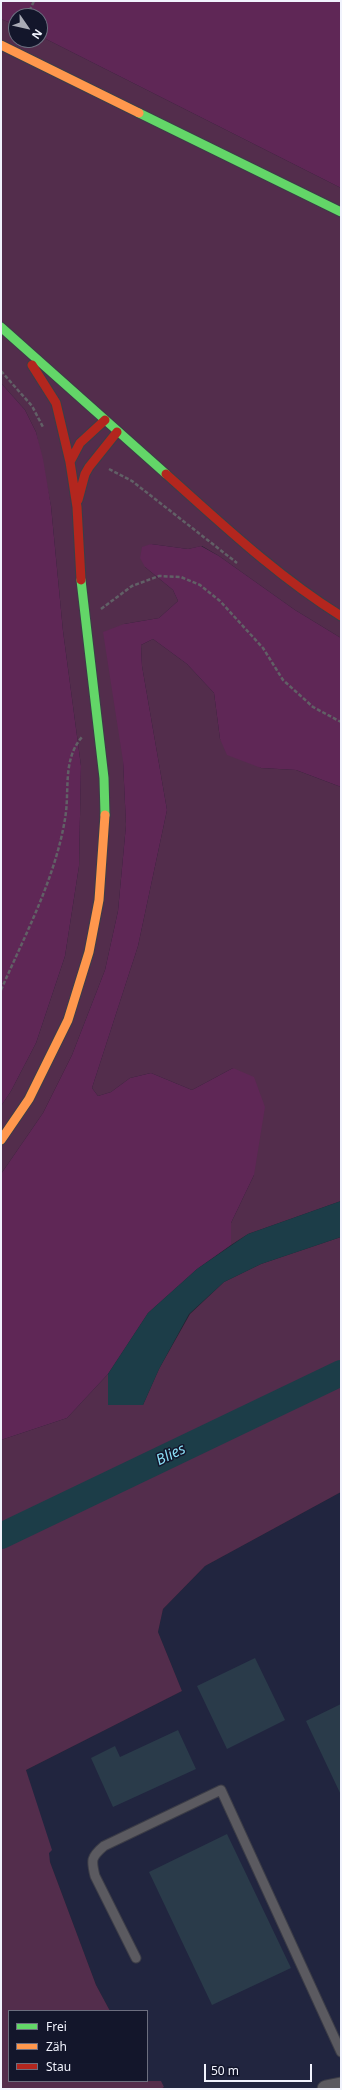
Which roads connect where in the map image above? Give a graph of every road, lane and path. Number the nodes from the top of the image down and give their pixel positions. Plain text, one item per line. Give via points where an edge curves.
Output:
1 (1, 45) edge
2 (341, 212) edge
3 (1, 327) edge
4 (18, 342) junction
5 (105, 420) junction
6 (118, 432) junction
7 (70, 462) junction
8 (77, 507) junction
9 (85, 614) junction
10 (341, 616) edge
11 (341, 722) edge
12 (98, 729) junction
13 (1, 990) edge
14 (1, 1140) edge
15 (136, 1958) dead end
16 (341, 2052) edge
17 (341, 2086) edge
18 (326, 2089) edge

1 - 2 street
3 - 4 street
4 - 5 street
4 - 7 street via 56,403 64,426
5 - 6 street
5 - 7 street via 80,443
6 - 8 street via 85,474
6 - 10 street via 261,559
7 - 8 street
8 - 9 street via 79,567
9 - 11 path via 106,607 132,586 159,576 181,577 200,585 220,601 263,648 283,680 313,707
9 - 12 street
12 - 13 path via 89,731 81,737 69,762 65,818 51,874
12 - 14 street via 105,802 104,853 99,900 89,952 68,1020 29,1099
15 - 16 lane via 95,1876 92,1862 95,1854 104,1846 221,1790
17 - 18 street

